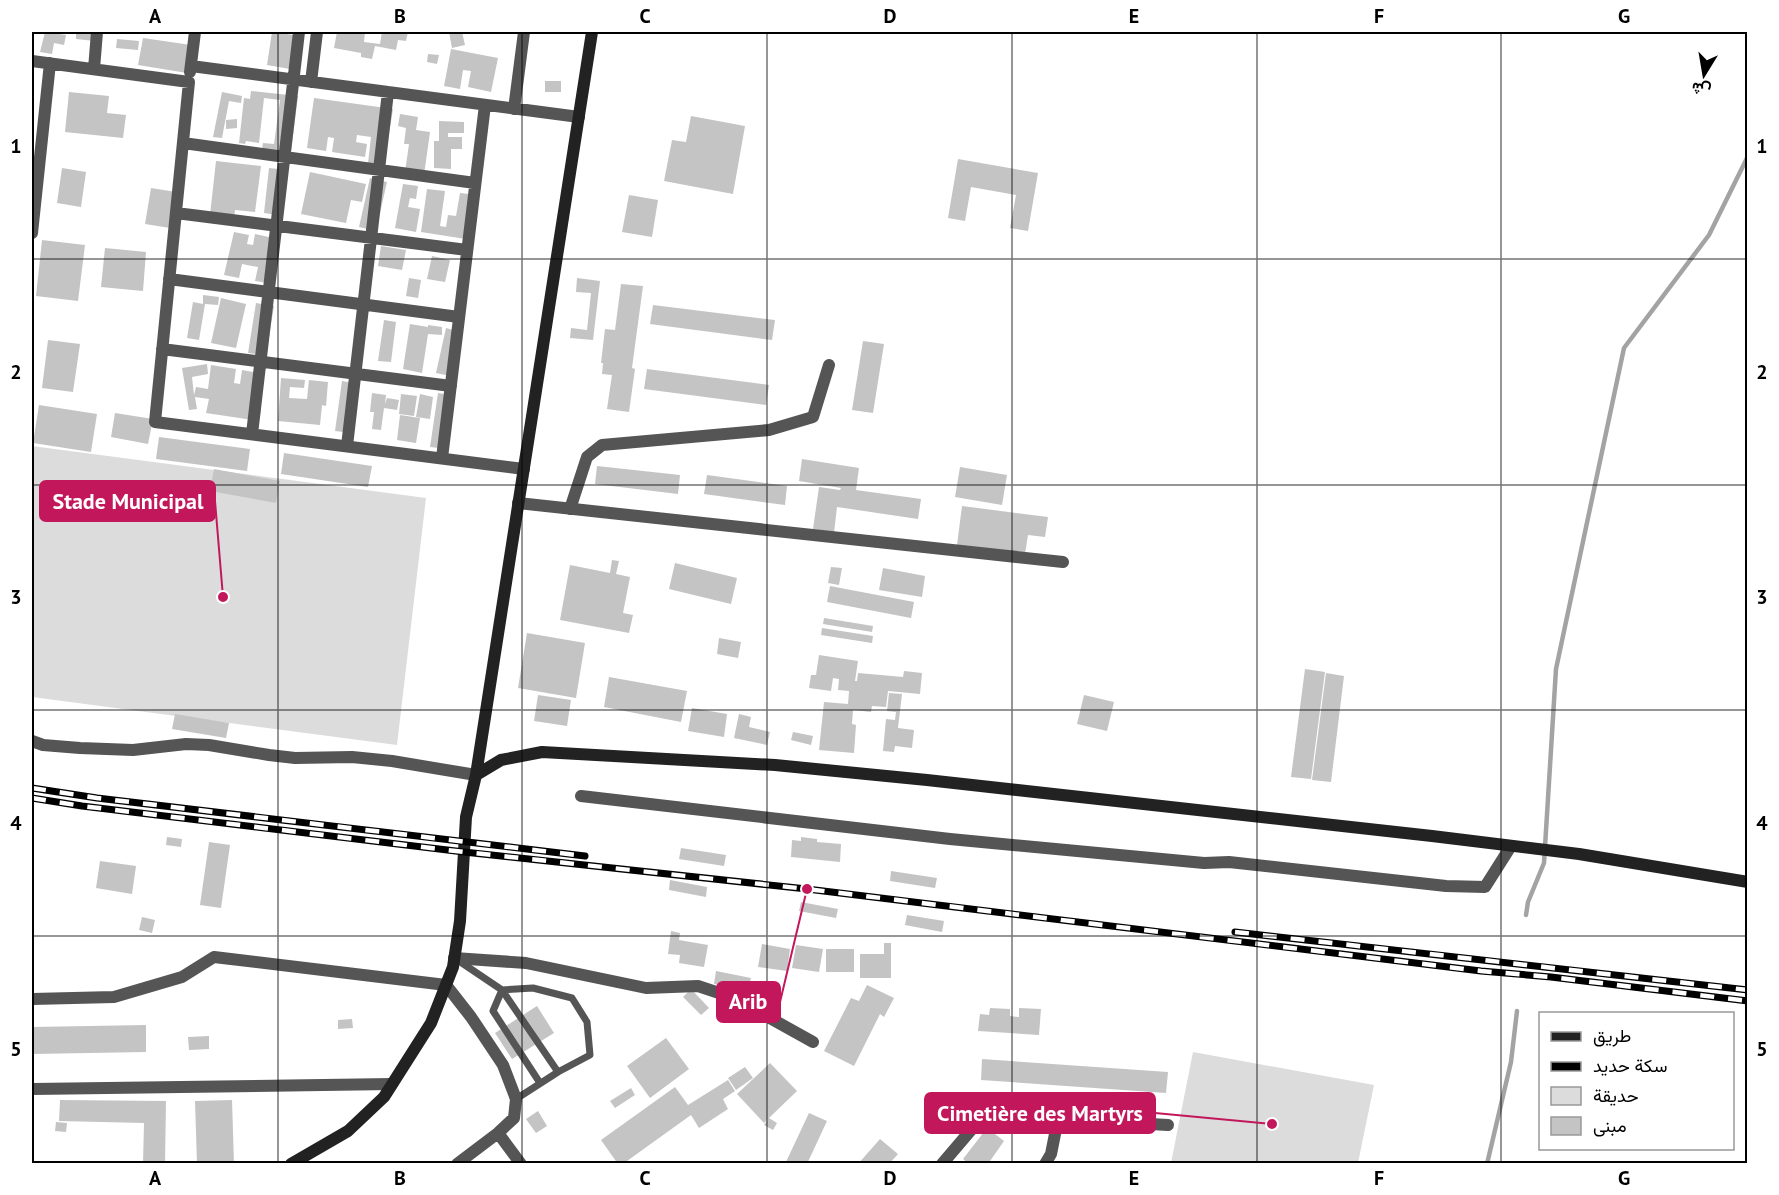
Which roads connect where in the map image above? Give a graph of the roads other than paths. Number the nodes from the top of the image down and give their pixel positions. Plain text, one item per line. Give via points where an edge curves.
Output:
1 (97, 32) edge
2 (195, 32) edge
3 (299, 32) edge
4 (317, 32) edge
5 (524, 32) edge
6 (592, 32) edge
7 (32, 61) edge
8 (50, 63) junction
9 (191, 66) junction
10 (94, 69) junction
11 (293, 80) junction
12 (189, 82) junction
13 (311, 82) junction
14 (388, 92) junction
15 (484, 105) junction
16 (514, 109) junction
17 (579, 117) junction
18 (183, 143) junction
19 (284, 157) junction
20 (379, 170) junction
21 (475, 183) junction
22 (176, 213) junction
23 (276, 226) junction
24 (32, 233) edge
25 (371, 238) junction
26 (467, 250) junction
27 (169, 279) junction
28 (268, 292) junction
29 (364, 305) junction
30 (459, 317) junction
31 (162, 350) junction
32 (260, 362) junction
33 (829, 365) dead end
34 (356, 374) junction
35 (451, 386) junction
36 (252, 434) junction
37 (347, 446) junction
38 (442, 458) junction
39 (524, 469) junction
40 (518, 503) junction
41 (570, 509) junction
42 (1063, 562) dead end
43 (32, 741) edge
44 (476, 774) junction
45 (581, 796) dead end
46 (1511, 846) junction
47 (1748, 882) edge
48 (454, 958) junction
49 (446, 985) junction
50 (502, 990) junction
51 (32, 999) edge
52 (813, 1042) dead end
53 (558, 1072) junction
54 (540, 1083) junction
55 (392, 1084) junction
56 (32, 1089) edge
57 (516, 1099) junction
58 (1058, 1119) junction
59 (1167, 1125) dead end
60 (498, 1133) junction
61 (291, 1164) edge
62 (457, 1164) edge
63 (521, 1164) edge
64 (942, 1164) edge
65 (1045, 1164) edge

1 - 10 street
2 - 9 street
3 - 11 street
4 - 13 street
5 - 16 street
6 - 17 main road
7 - 8 street
8 - 10 street
8 - 24 street
9 - 11 street
9 - 12 street
10 - 12 street
11 - 13 street
11 - 19 street
12 - 18 street
13 - 14 street
14 - 15 street
14 - 20 street
15 - 16 street
15 - 21 street
16 - 17 street
17 - 39 main road
18 - 19 street
18 - 22 street
19 - 20 street
19 - 23 street
20 - 21 street
20 - 25 street
21 - 26 street
22 - 23 street
22 - 27 street
23 - 25 street
23 - 28 street
25 - 26 street
25 - 29 street
26 - 30 street
27 - 28 street
27 - 31 street
28 - 29 street
28 - 32 street
29 - 30 street
29 - 34 street
30 - 35 street
31 - 32 street
31 - 36 street via 154,422
32 - 34 street
32 - 36 street
33 - 41 street via 813,417 769,430 602,445 587,458
34 - 35 street
34 - 37 street
35 - 38 street
36 - 37 street
37 - 38 street
38 - 39 street
39 - 40 main road
40 - 41 street
40 - 44 main road
41 - 42 street
43 - 44 street via 132,750 209,745 295,758 392,761
44 - 46 main road via 501,760 543,752 764,764
44 - 48 main road via 466,817
45 - 46 street via 950,839 1204,863 1229,862 1446,886 1485,887
46 - 47 main road
48 - 49 main road
48 - 50 lane
48 - 52 street via 526,963 646,988 698,986 734,998
49 - 51 street via 214,957 182,977 114,997
49 - 55 main road via 431,1023
49 - 57 street via 503,1065
50 - 53 lane
50 - 53 lane via 533,988 572,998 587,1022 590,1055
50 - 54 lane via 494,1011
53 - 54 lane
54 - 57 lane
55 - 56 street
55 - 61 main road via 384,1097 348,1131
57 - 60 street via 514,1118
58 - 59 street
58 - 64 street via 991,1115 971,1130
58 - 65 street
60 - 62 street
60 - 63 street

